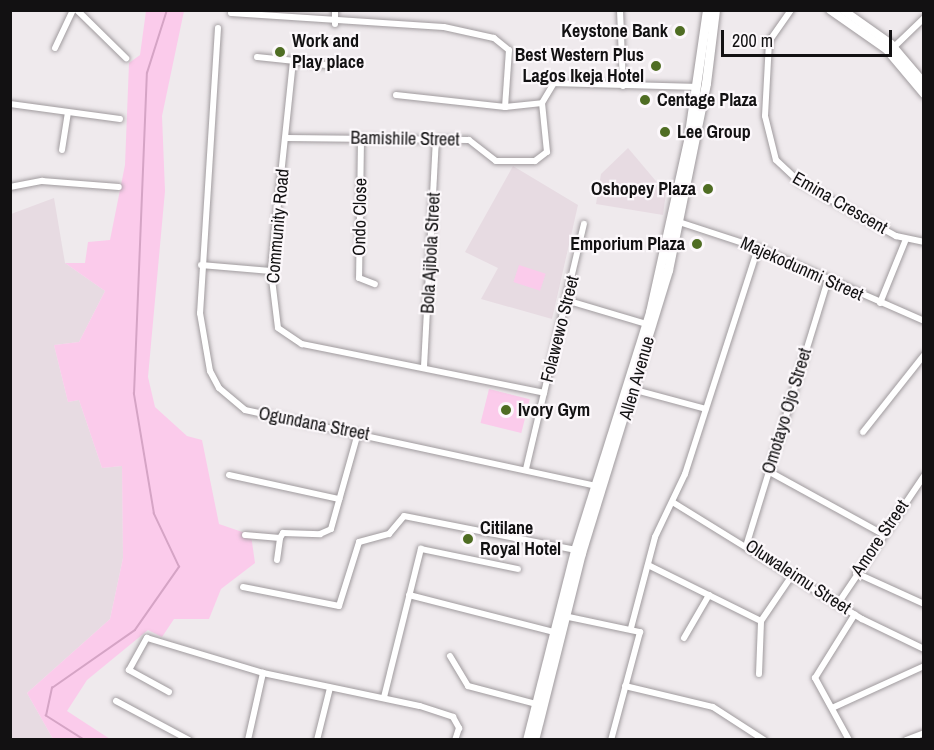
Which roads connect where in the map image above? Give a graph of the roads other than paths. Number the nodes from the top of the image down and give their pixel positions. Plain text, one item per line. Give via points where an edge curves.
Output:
1 (75, 10) edge
2 (335, 10) edge
3 (620, 10) edge
4 (707, 10) edge
5 (715, 10) edge
6 (791, 10) edge
7 (830, 10) edge
8 (843, 10) edge
9 (231, 13) dead end
10 (924, 18) edge
11 (335, 24) junction
12 (218, 28) dead end
13 (894, 47) junction
14 (55, 48) dead end
15 (257, 57) dead end
16 (126, 58) dead end
17 (293, 61) junction
18 (326, 64) dead end
19 (924, 83) edge
20 (623, 86) junction
21 (697, 87) junction
22 (924, 94) edge
23 (396, 95) dead end
24 (10, 104) edge
25 (542, 104) junction
26 (505, 107) junction
27 (68, 111) junction
28 (120, 119) dead end
29 (286, 138) junction
30 (361, 139) junction
31 (436, 140) junction
32 (63, 150) dead end
33 (10, 187) edge
34 (119, 187) dead end
35 (678, 222) junction
36 (585, 224) dead end
37 (906, 239) junction
38 (924, 242) edge
39 (758, 248) junction
40 (201, 265) junction
41 (271, 271) junction
42 (828, 279) junction
43 (375, 284) dead end
44 (569, 301) junction
45 (880, 303) junction
46 (924, 321) edge
47 (646, 324) junction
48 (924, 355) edge
49 (423, 367) junction
50 (634, 390) junction
51 (544, 393) junction
52 (706, 410) junction
53 (863, 432) dead end
54 (358, 433) junction
55 (526, 469) junction
56 (768, 471) junction
57 (229, 475) dead end
58 (924, 476) edge
59 (596, 486) junction
60 (339, 499) junction
61 (674, 503) junction
62 (881, 533) junction
63 (245, 535) dead end
64 (280, 538) junction
65 (747, 543) junction
66 (575, 550) junction
67 (277, 560) dead end
68 (648, 566) junction
69 (518, 570) dead end
70 (856, 573) junction
71 (793, 574) junction
72 (243, 587) dead end
73 (409, 595) junction
74 (709, 595) junction
75 (839, 602) junction
76 (923, 603) edge
77 (855, 614) junction
78 (564, 616) junction
79 (761, 621) junction
80 (631, 628) junction
81 (554, 632) junction
82 (684, 638) dead end
83 (924, 649) edge
84 (450, 656) dead end
85 (924, 666) edge
86 (263, 673) junction
87 (759, 674) dead end
88 (625, 686) junction
89 (330, 688) junction
90 (169, 692) dead end
91 (384, 697) junction
92 (116, 701) dead end
93 (536, 704) junction
94 (832, 708) junction
95 (924, 733) edge
96 (189, 740) edge
97 (248, 740) edge
98 (317, 740) edge
99 (455, 740) edge
100 (527, 740) edge
101 (534, 740) edge
102 (611, 740) edge
103 (764, 740) edge
104 (849, 740) edge
105 (906, 740) edge

1 - 14 street
1 - 16 street
2 - 11 street
3 - 20 street
4 - 21 main road, Allen Avenue
5 - 35 main road, Allen Avenue
6 - 37 street, Emina Crescent via 768,42 765,116 776,160 801,183
7 - 22 street via 886,48
8 - 13 street
9 - 11 street
10 - 13 street
11 - 26 street via 444,27 502,40 509,50
12 - 40 street, Ogundana Street
13 - 19 street
15 - 17 street
17 - 18 street
17 - 29 street, Community Road
20 - 21 street
20 - 25 street via 554,83
21 - 47 main road, Allen Avenue
23 - 26 street
24 - 27 street
25 - 26 street
25 - 31 street, Bamishile Street via 548,145 543,158 500,162 469,140
27 - 28 street
27 - 32 street
29 - 30 street, Bamishile Street
29 - 41 street, Community Road
30 - 31 street, Bamishile Street
30 - 43 street, Ondo Close via 359,278
31 - 49 street, Bola Ajibola Street
33 - 34 street via 42,181
35 - 39 street, Majekodunmi Street
35 - 50 main road, Allen Avenue
36 - 44 street, Folawewo Street
37 - 38 street, Emina Crescent
37 - 45 street
39 - 42 street, Majekodunmi Street
39 - 52 street
40 - 41 street
40 - 54 street, Ogundana Street via 204,346 210,371 232,402 245,410
41 - 49 street, Community Road via 275,321 293,341
42 - 45 street, Majekodunmi Street
42 - 56 street, Omotayo Ojo Street
44 - 47 street
44 - 51 street, Folawewo Street
45 - 46 street, Majekodunmi Street
47 - 59 main road, Allen Avenue
48 - 53 street
49 - 51 street, Community Road
50 - 52 street
50 - 78 main road, Allen Avenue
51 - 55 street, Folawewo Street
52 - 61 street
54 - 55 street, Ogundana Street
54 - 60 street
55 - 59 street, Ogundana Street
56 - 62 street
56 - 65 street, Omotayo Ojo Street
57 - 60 street
58 - 62 street, Amore Street
59 - 66 main road, Allen Avenue
60 - 64 street via 327,532 288,532
61 - 65 street, Oluwaleimu Street
61 - 68 street via 655,537
62 - 70 street, Amore Street
63 - 64 street
64 - 67 street
65 - 71 street, Oluwaleimu Street
66 - 72 street via 404,516 389,534 359,542 339,606
66 - 81 main road, Allen Avenue
68 - 74 street
68 - 80 street
69 - 73 street via 425,547 418,553
70 - 75 street, Amore Street
70 - 76 street
71 - 75 street, Oluwaleimu Street
71 - 79 street
73 - 81 street
73 - 91 street
74 - 79 street
74 - 82 street
75 - 77 street, Oluwaleimu Street
77 - 83 street, Oluwaleimu Street
77 - 94 street via 815,673
78 - 80 street
78 - 101 main road, Allen Avenue
79 - 87 street
80 - 88 street via 640,632
81 - 93 main road, Allen Avenue
84 - 93 street via 468,686
85 - 94 street
86 - 89 street
86 - 90 street via 147,638 130,671
86 - 97 street
88 - 102 street
88 - 103 street via 712,707
89 - 91 street
89 - 98 street
91 - 99 street via 453,717 459,728
92 - 96 street
93 - 100 main road, Allen Avenue
94 - 104 street
95 - 105 street

